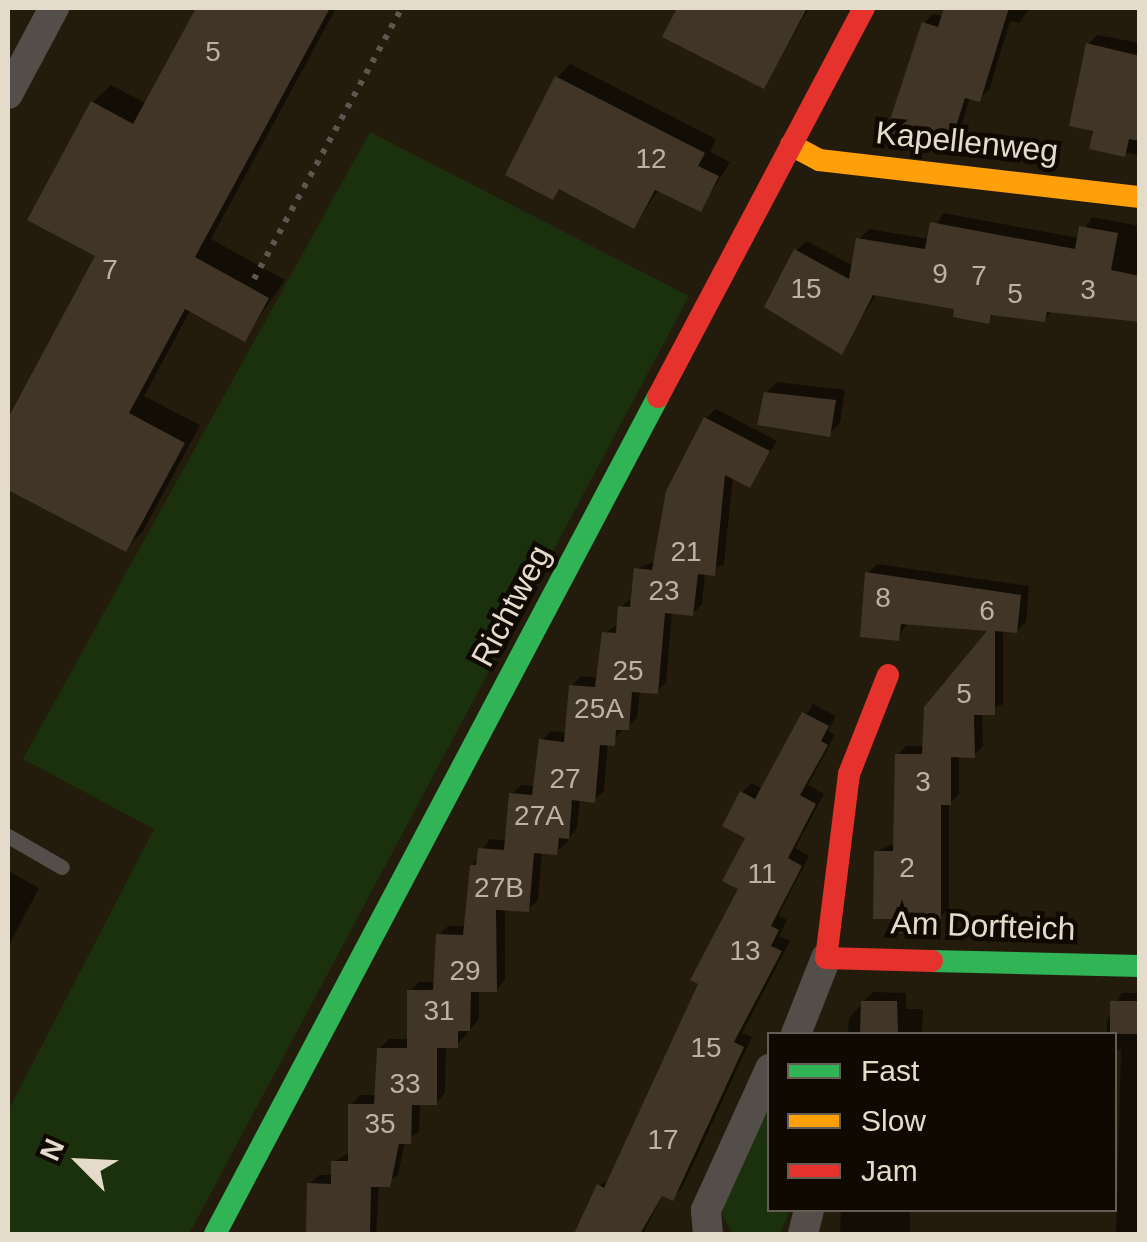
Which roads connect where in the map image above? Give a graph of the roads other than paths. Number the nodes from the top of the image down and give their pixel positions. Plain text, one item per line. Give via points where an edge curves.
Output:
1 (54, 8) edge
2 (864, 8) edge
3 (8, 94) edge
4 (791, 145) junction
5 (1140, 197) edge
6 (888, 675) dead end
7 (8, 836) edge
8 (62, 866) dead end
9 (826, 958) junction
10 (1140, 966) edge
11 (798, 1032) edge
12 (767, 1076) edge
13 (215, 1234) edge
14 (708, 1234) edge

1 - 3 street
2 - 4 street, Richtweg
4 - 5 street, Kapellenweg via 820,160
4 - 13 street, Richtweg
6 - 9 street via 849,774
7 - 8 lane
9 - 10 street, Am Dorfteich
9 - 11 street
12 - 14 street via 706,1210

